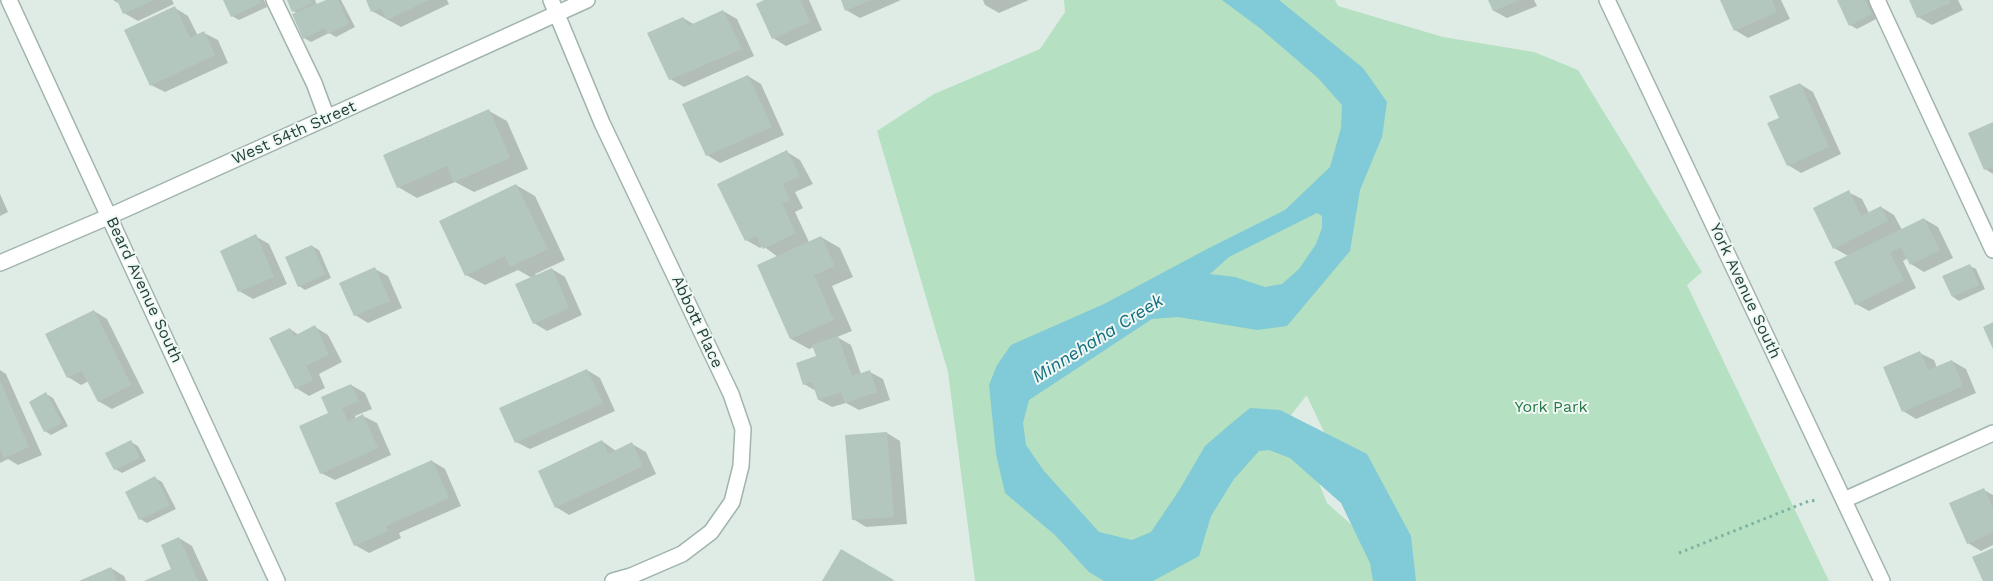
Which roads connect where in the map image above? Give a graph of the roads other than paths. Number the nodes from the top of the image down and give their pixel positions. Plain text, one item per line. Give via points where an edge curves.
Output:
1 (9, 0) edge
2 (274, 0) edge
3 (587, 0) edge
4 (1607, 0) edge
5 (1877, 0) edge
6 (554, 7) edge
7 (326, 118) junction
8 (110, 216) junction
9 (1993, 250) edge
10 (0, 263) edge
11 (1993, 433) edge
12 (1844, 500) junction
13 (277, 581) edge
14 (613, 581) edge
15 (1882, 581) edge

1 - 8 street, Beard Avenue South
2 - 7 street via 314,83
3 - 6 street, West 54th Street
4 - 12 street, York Avenue South
5 - 9 street
6 - 7 street, West 54th Street
6 - 14 street, Abbott Place via 602,122 731,394 743,429 741,466 732,502 711,532 682,554
7 - 8 street, West 54th Street
8 - 10 street, West 54th Street
8 - 13 street, Beard Avenue South
11 - 12 street
12 - 15 street, York Avenue South

